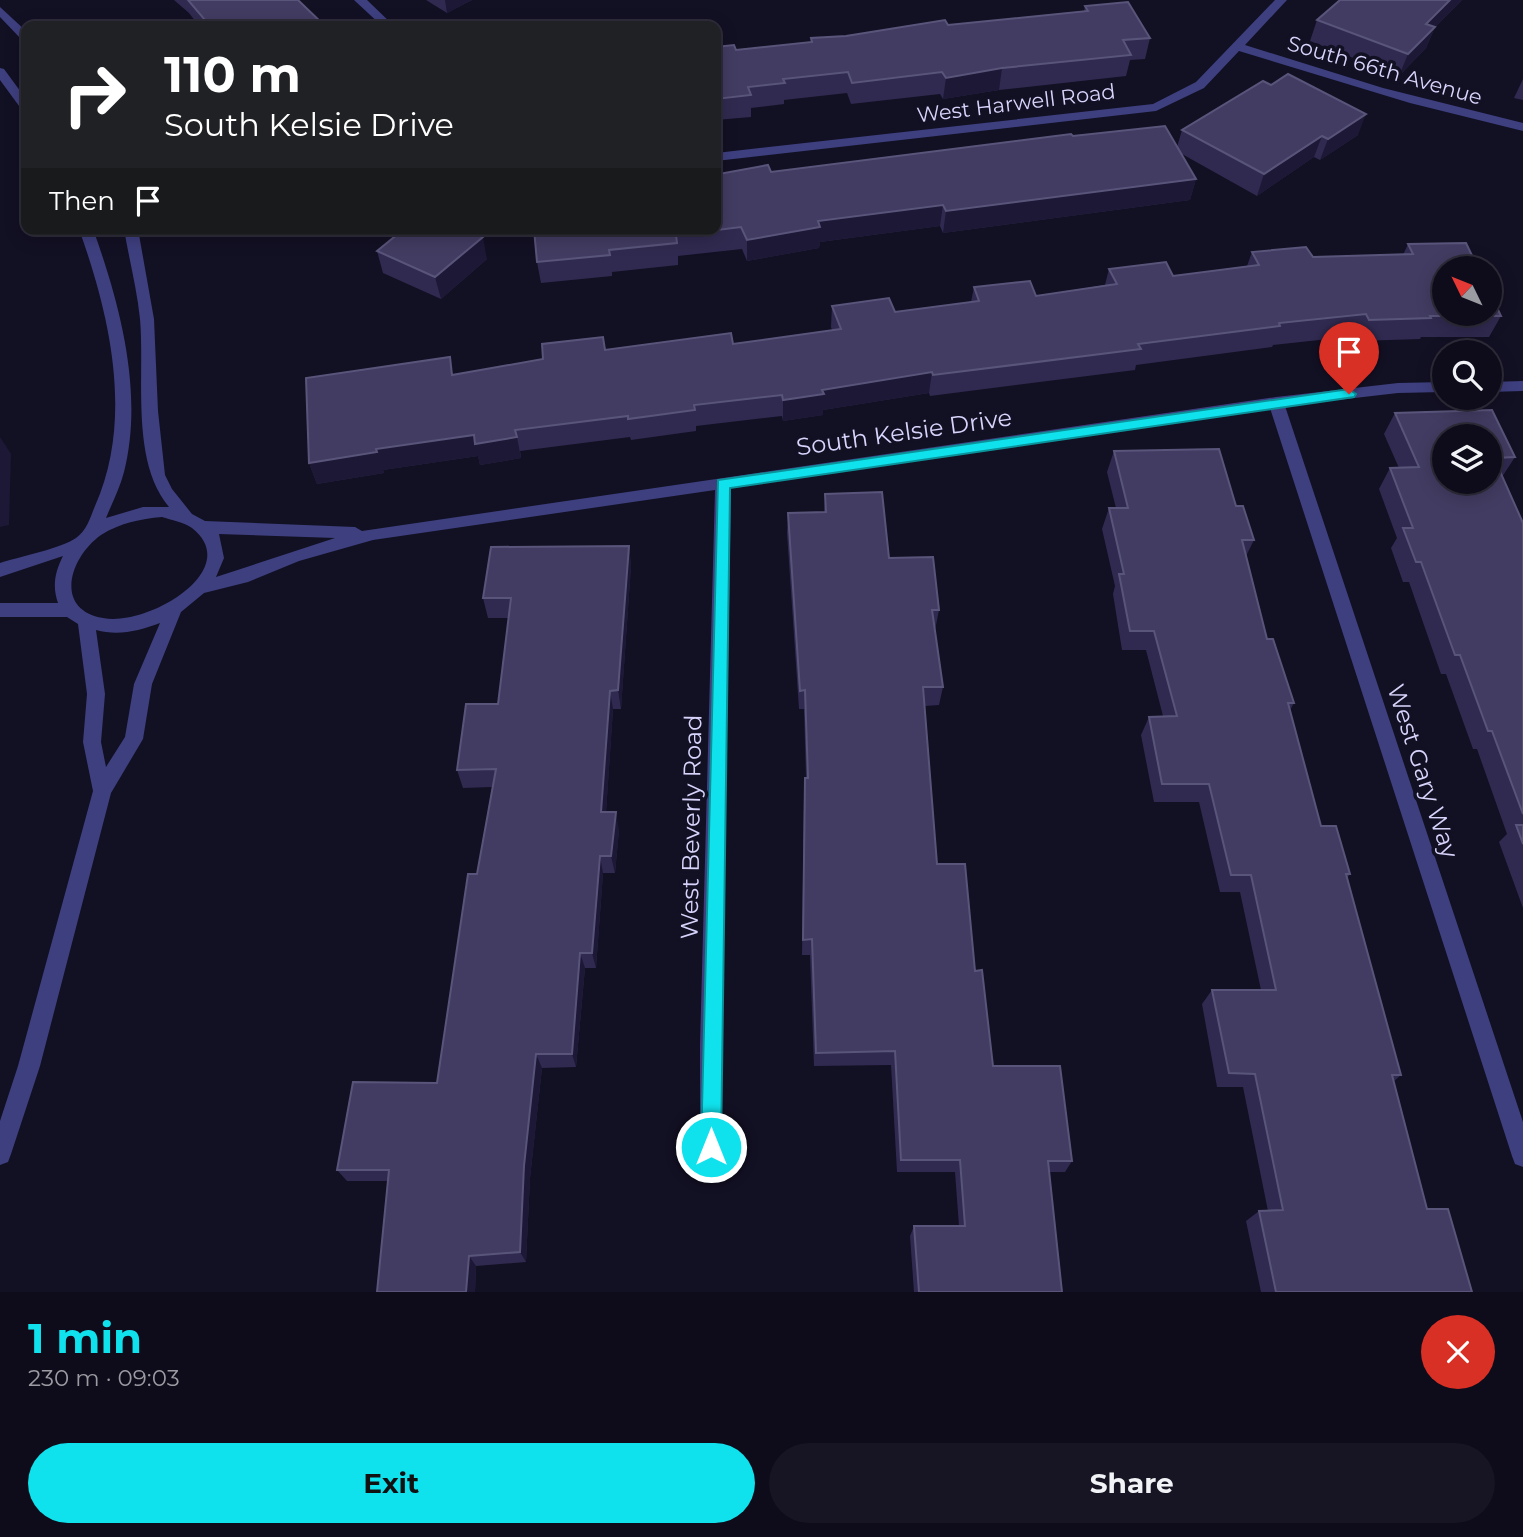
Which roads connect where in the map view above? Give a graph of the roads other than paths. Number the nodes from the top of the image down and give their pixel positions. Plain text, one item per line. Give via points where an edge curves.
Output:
1 (360, 0) edge
2 (1281, 0) edge
3 (0, 10) edge
4 (383, 21) edge
5 (21, 33) edge
6 (1236, 46) junction
7 (0, 72) edge
8 (21, 100) edge
9 (1523, 127) edge
10 (721, 156) edge
11 (88, 235) edge
12 (132, 235) edge
13 (1523, 386) edge
14 (1432, 387) edge
15 (1502, 387) edge
16 (1276, 402) junction
17 (723, 483) junction
18 (184, 514) junction
19 (205, 527) junction
20 (93, 532) junction
21 (373, 534) junction
22 (80, 544) junction
23 (0, 570) edge
24 (203, 587) junction
25 (0, 610) edge
26 (173, 612) junction
27 (79, 615) junction
28 (102, 791) junction
29 (0, 1154) edge
30 (1523, 1156) edge
31 (711, 1172) dead end

1 - 4 street
2 - 6 street, West Harwell Road
3 - 5 street
6 - 9 street, South 66th Avenue via 1374,90
6 - 10 street, West Harwell Road via 1200,85 1156,107
7 - 8 street
11 - 20 street via 113,313 122,388 117,469
12 - 18 street via 147,319 157,475
13 - 15 street
14 - 16 street, South Kelsie Drive
16 - 17 street, South Kelsie Drive
16 - 30 street, West Gary Way
17 - 21 street, South Kelsie Drive
17 - 31 street, West Beverly Road
18 - 19 street
18 - 20 street via 139,513
19 - 21 street, South Kelsie Drive
19 - 24 street via 216,555
20 - 22 street
21 - 24 street, South Kelsie Drive
22 - 23 street
22 - 27 street via 61,579 62,596
24 - 26 street
25 - 27 street
26 - 27 street via 128,626 105,626
26 - 28 street via 143,684 134,739
27 - 28 street via 96,694 92,742
28 - 29 street via 29,1066

